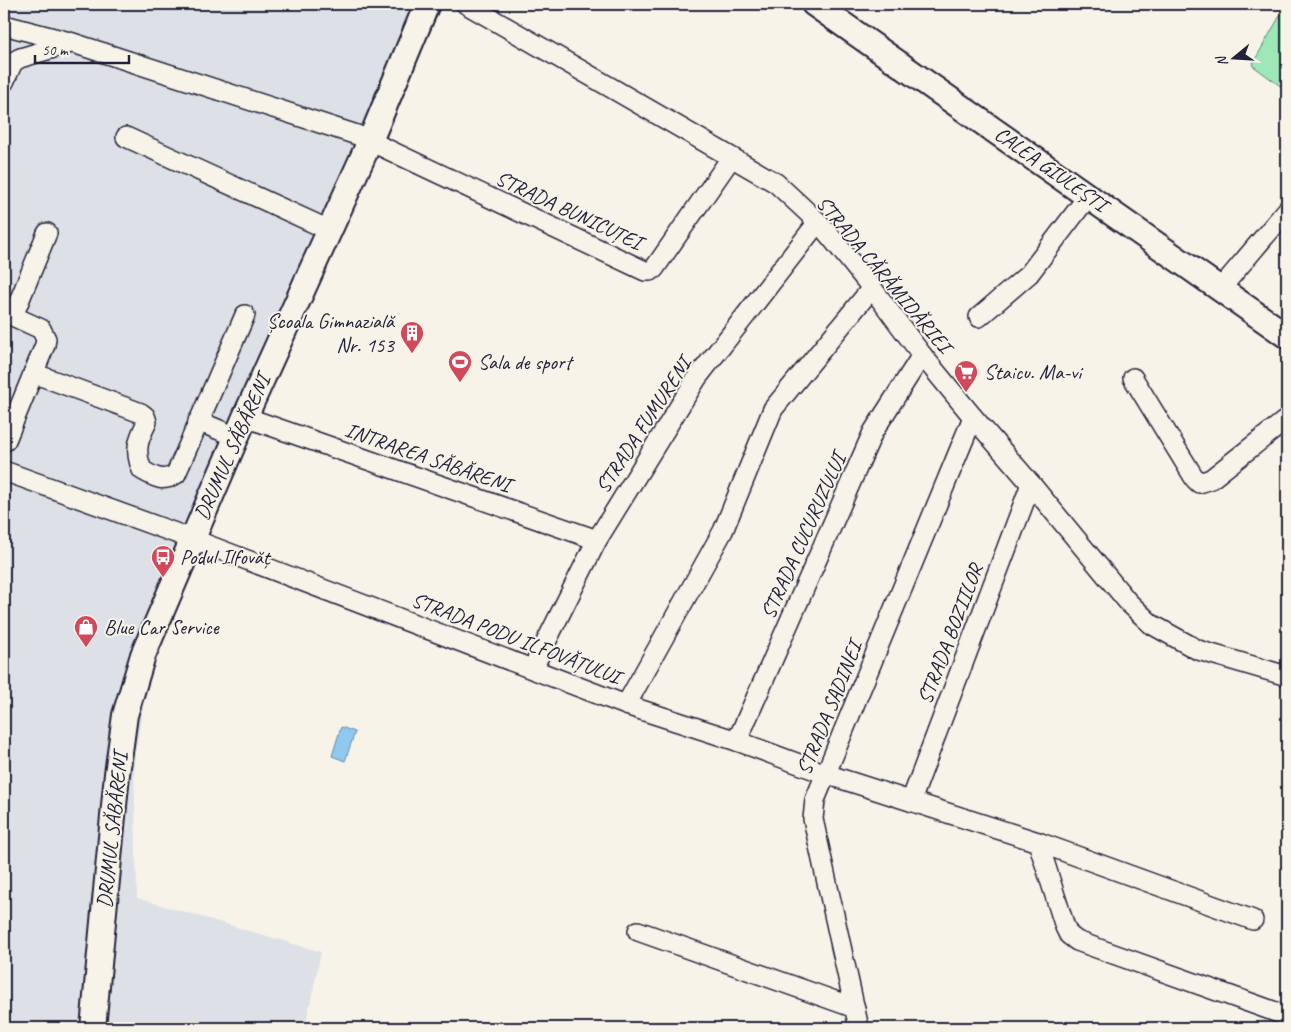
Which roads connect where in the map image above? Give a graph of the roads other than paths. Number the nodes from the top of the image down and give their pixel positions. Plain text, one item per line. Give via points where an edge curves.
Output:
1 (428, 4) edge
2 (466, 4) edge
3 (814, 4) edge
4 (4, 25) edge
5 (73, 43) junction
6 (4, 82) edge
7 (126, 137) dead end
8 (370, 140) junction
9 (731, 158) junction
10 (1089, 195) junction
11 (1287, 210) edge
12 (818, 222) junction
13 (329, 230) junction
14 (47, 233) dead end
15 (872, 288) junction
16 (1222, 288) junction
17 (8, 314) edge
18 (245, 315) dead end
19 (979, 317) dead end
20 (1287, 336) edge
21 (922, 355) junction
22 (33, 373) junction
23 (1134, 378) dead end
24 (973, 417) junction
25 (1287, 419) edge
26 (198, 421) junction
27 (240, 427) junction
28 (4, 442) edge
29 (4, 471) edge
30 (1031, 484) junction
31 (192, 539) junction
32 (597, 540) junction
33 (532, 668) junction
34 (1287, 676) edge
35 (626, 704) junction
36 (736, 741) junction
37 (826, 774) junction
38 (912, 801) junction
39 (1038, 842) junction
40 (1253, 920) dead end
41 (638, 931) dead end
42 (855, 1008) junction
43 (1287, 1016) edge
44 (93, 1028) edge
45 (859, 1028) edge

1 - 8 main road, DRUMUL SĂBĂRENI
2 - 9 street, STRADA CĂRĂMIDĂRIEI
3 - 10 main road, CALEA GIULEȘTI
4 - 5 street, STRADA BUNICUȚEI
5 - 6 street via 20,58 13,62
5 - 8 street, STRADA BUNICUȚEI
7 - 13 street
8 - 9 street, STRADA BUNICUȚEI via 646,271 654,269
8 - 13 main road, DRUMUL SĂBĂRENI
9 - 12 street, STRADA CĂRĂMIDĂRIEI via 776,183
10 - 16 main road, CALEA GIULEȘTI
10 - 19 street via 1029,274
11 - 16 street
12 - 15 street, STRADA CĂRĂMIDĂRIEI
12 - 32 street, STRADA FUMURENI via 698,378
13 - 27 main road, DRUMUL SĂBĂRENI
14 - 17 street
15 - 21 street, STRADA CĂRĂMIDĂRIEI
15 - 35 street via 773,409 723,531
16 - 20 main road, CALEA GIULEȘTI
17 - 22 street via 41,328 44,333 45,344
18 - 26 street
21 - 24 street, STRADA CĂRĂMIDĂRIEI
21 - 36 street, STRADA CUCURUZULUI via 873,432
22 - 26 street via 145,416 147,422 136,450 138,462 142,470 156,478 165,479 176,474
22 - 28 street
23 - 25 street via 1199,483 1211,479
24 - 30 street, STRADA CĂRĂMIDĂRIEI
24 - 37 street, STRADA SADINEI
26 - 27 street, INTRAREA SĂBĂRENI
27 - 31 main road, DRUMUL SĂBĂRENI
27 - 32 street, INTRAREA SĂBĂRENI
29 - 31 street, STRADA PODU ILFOVĂȚULUI
30 - 34 street, STRADA CĂRĂMIDĂRIEI via 1128,602 1151,624 1198,650
30 - 38 street, STRADA BOZIILOR
31 - 33 street, STRADA PODU ILFOVĂȚULUI
31 - 44 main road, DRUMUL SĂBĂRENI via 143,655 125,716
32 - 33 street, STRADA FUMURENI
33 - 35 street, STRADA PODU ILFOVĂȚULUI
35 - 36 street, STRADA PODU ILFOVĂȚULUI
36 - 37 street, STRADA PODU ILFOVĂȚULUI
37 - 38 street, STRADA PODU ILFOVĂȚULUI
37 - 42 street, STRADA SADINEI via 815,800 812,819
38 - 39 street, STRADA PODU ILFOVĂȚULUI
39 - 40 street, STRADA PODU ILFOVĂȚULUI
39 - 43 street via 1065,927 1077,941
41 - 42 street
42 - 45 street, STRADA SADINEI

